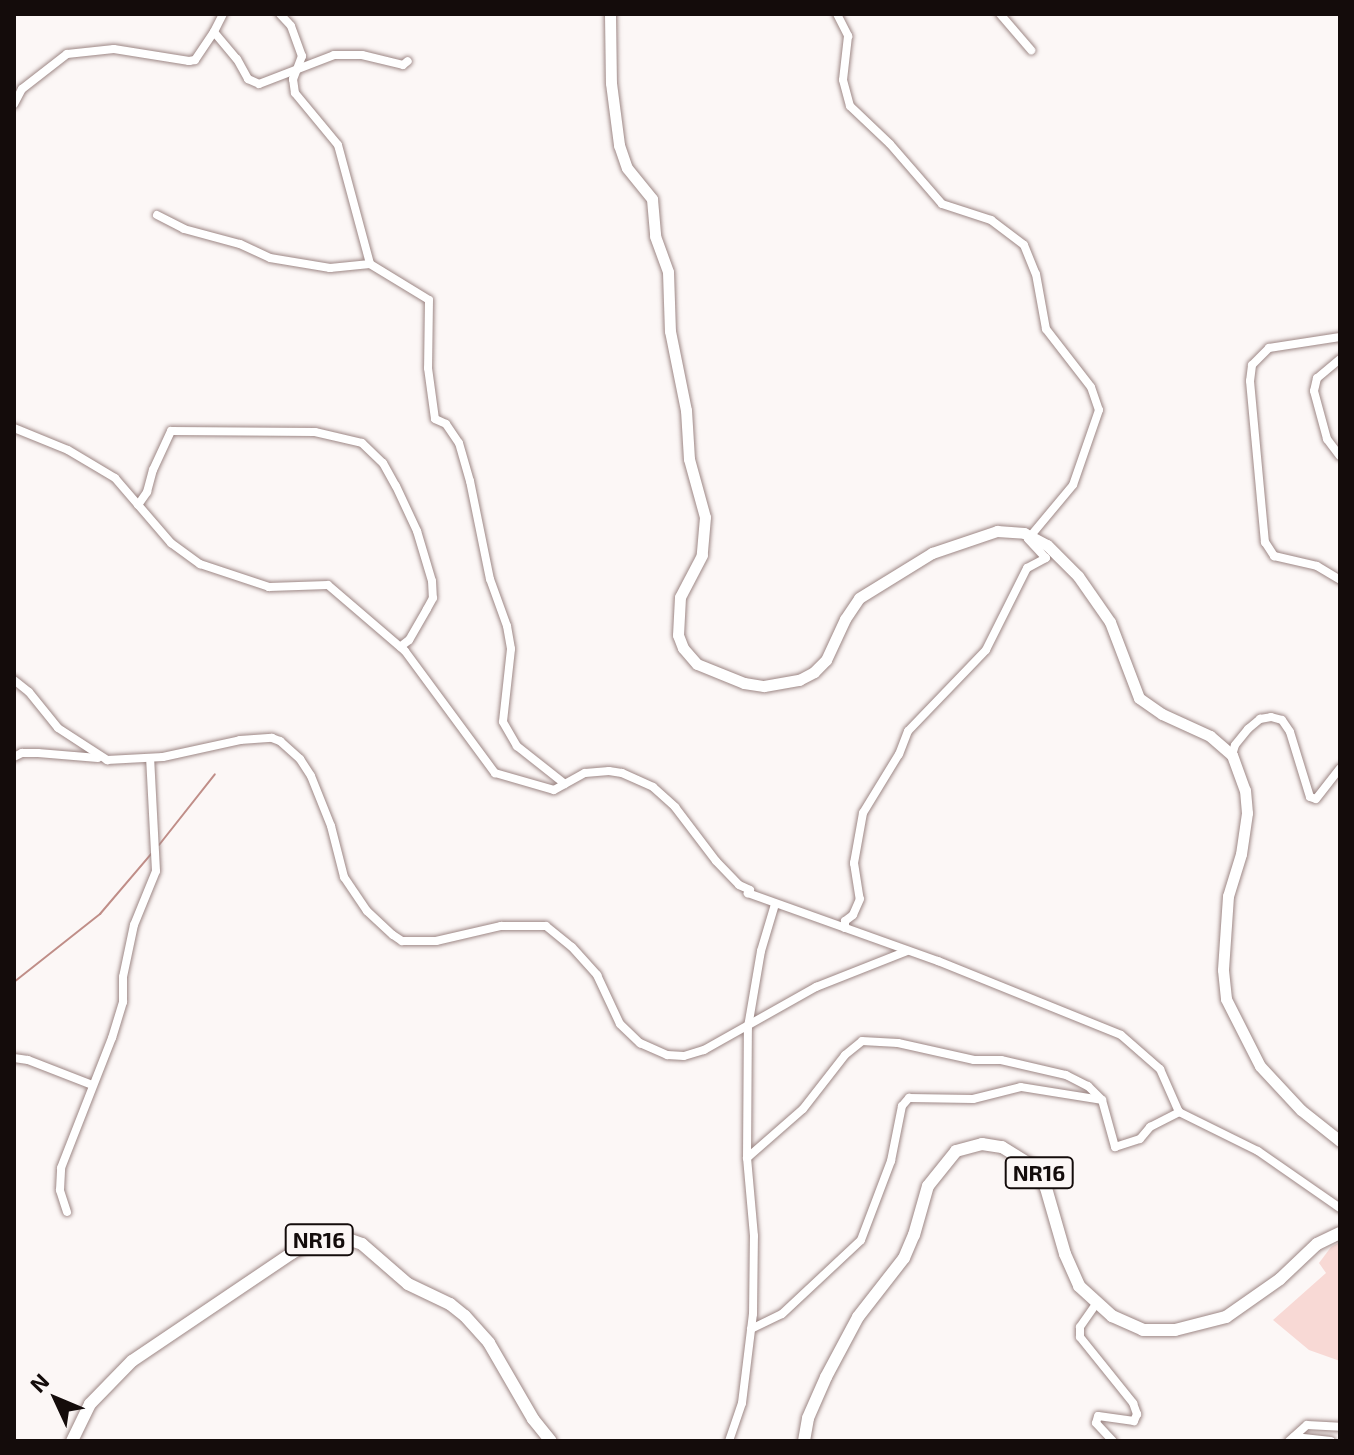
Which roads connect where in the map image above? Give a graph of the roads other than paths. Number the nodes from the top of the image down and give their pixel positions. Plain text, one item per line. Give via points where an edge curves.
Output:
1 (223, 14) edge
2 (280, 14) edge
3 (610, 14) edge
4 (837, 14) edge
5 (1000, 14) edge
6 (214, 32) junction
7 (1031, 50) dead end
8 (408, 61) dead end
9 (295, 71) junction
10 (14, 104) edge
11 (157, 215) dead end
12 (370, 264) junction
13 (1340, 337) edge
14 (1340, 359) edge
15 (14, 428) edge
16 (1340, 456) edge
17 (138, 505) junction
18 (1031, 535) junction
19 (1339, 577) edge
20 (400, 647) junction
21 (14, 680) edge
22 (1232, 755) junction
23 (14, 757) edge
24 (150, 758) junction
25 (107, 760) junction
26 (1340, 768) edge
27 (565, 784) junction
28 (775, 904) junction
29 (845, 928) junction
30 (908, 951) junction
31 (748, 1027) junction
32 (14, 1058) edge
33 (92, 1085) junction
34 (1102, 1100) junction
35 (1179, 1112) junction
36 (1340, 1141) edge
37 (747, 1158) junction
38 (1340, 1208) edge
39 (67, 1212) dead end
40 (1340, 1233) edge
41 (1096, 1304) junction
42 (751, 1329) junction
43 (1340, 1427) edge
44 (1291, 1439) edge
45 (72, 1441) edge
46 (551, 1441) edge
47 (729, 1441) edge
48 (804, 1441) edge
49 (1113, 1441) edge
50 (1331, 1441) edge

1 - 6 street
2 - 9 street via 301,51
3 - 18 main road via 619,145 627,168 652,199 655,236 668,272 670,326 690,464 705,517 702,555 683,586 678,609 679,641 689,657 750,684 799,680 826,660 864,594 964,539 1003,531
4 - 18 street via 848,36 843,80 850,106 942,204 991,220 1024,245 1036,274 1046,329 1098,401 1099,415 1073,485
5 - 7 street
6 - 9 street via 248,79 263,84
6 - 10 street via 189,61 114,49 67,54 22,89
8 - 9 street via 403,65 344,54
9 - 12 street via 295,93 338,145
11 - 12 street via 270,258 330,268
12 - 27 street via 429,300 428,368 435,419 446,424 459,443 490,579 507,626 511,649 503,722 517,746
13 - 19 street via 1269,348 1252,365 1250,381 1265,542 1274,556
14 - 16 street via 1321,374 1314,391 1326,436
15 - 17 street via 100,468
17 - 20 street via 171,543 200,564 269,587 327,585
17 - 20 street via 171,431 281,430 362,443 383,463 396,486 432,581 433,598
18 - 22 main road via 1057,553 1104,613 1139,698 1210,736
18 - 29 street via 1031,543 1046,558 1027,568 986,650 908,731 863,813 854,863 860,899
20 - 27 street via 491,770 554,790
21 - 25 street via 58,728
22 - 26 street via 1248,729 1271,717 1282,720 1290,732 1310,797 1316,799
22 - 36 main road via 1247,813 1241,854 1229,884 1226,999 1260,1066 1301,1110
23 - 25 street via 67,753
24 - 25 street
24 - 31 street via 240,740 277,740 311,776 344,877 367,911 402,941 436,941 514,924 546,926 588,963 607,990 614,1017 640,1043 684,1056
24 - 33 street via 156,871 134,925 123,1002
27 - 28 street via 602,770 653,787 739,885
28 - 29 street
28 - 31 street
29 - 30 street
30 - 31 street via 816,987
30 - 35 street via 1127,1039 1160,1069
31 - 37 street
32 - 33 street
33 - 39 street via 61,1168
34 - 35 street via 1116,1147 1140,1139 1150,1127
34 - 37 street via 1088,1086 1058,1073 862,1041 803,1109
34 - 42 street via 1021,1087 973,1099 909,1098 902,1106 891,1161 861,1240 782,1314
35 - 38 street via 1258,1151
37 - 42 street via 754,1236
40 - 41 main road, NR16 via 1317,1244 1250,1302 1208,1323 1143,1330
41 - 48 main road, NR16 via 1079,1286 1034,1167 1002,1147 982,1144 956,1151 928,1186 904,1258 858,1317 826,1377
41 - 49 street via 1080,1327 1080,1337 1137,1414 1134,1421 1098,1416 1096,1423
42 - 47 street via 742,1403
43 - 44 street via 1307,1425
44 - 50 street
45 - 46 main road, NR16 via 90,1404 132,1361 292,1253 336,1237 362,1244 408,1284 465,1316 489,1343

